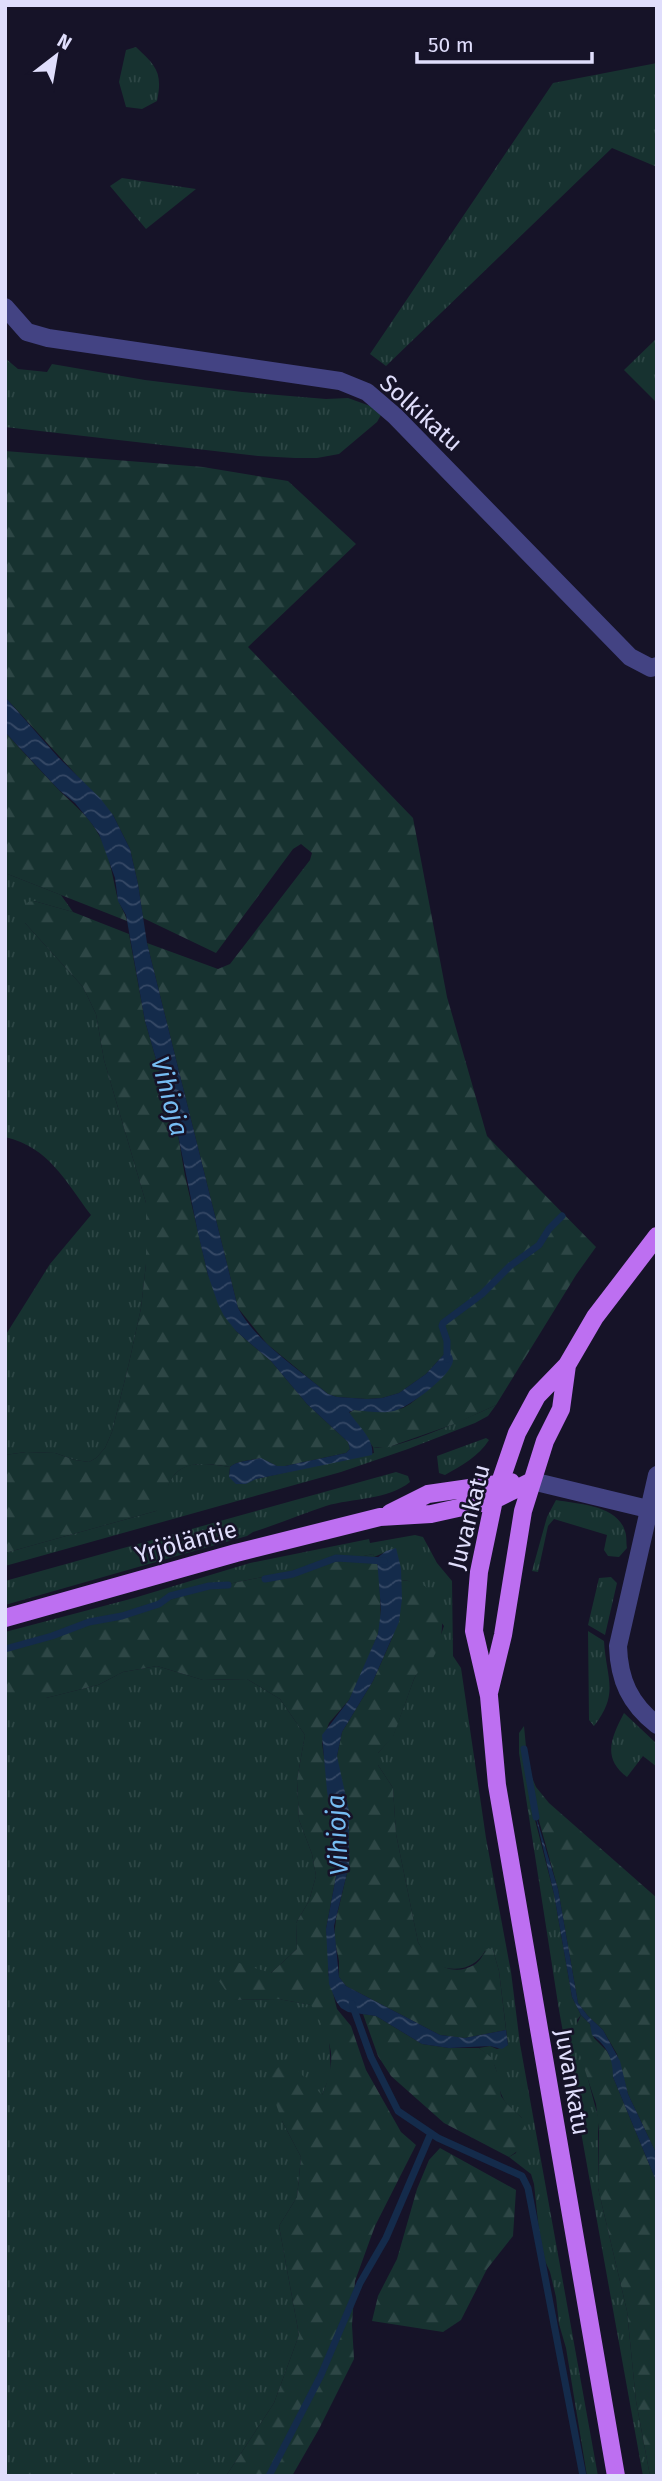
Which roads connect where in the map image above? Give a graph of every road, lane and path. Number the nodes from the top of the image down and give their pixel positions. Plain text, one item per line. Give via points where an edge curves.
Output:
1 (5, 307) edge
2 (657, 666) edge
3 (657, 1236) edge
4 (567, 1365) junction
5 (657, 1475) edge
6 (532, 1481) junction
7 (500, 1482) junction
8 (494, 1500) junction
9 (648, 1509) junction
10 (380, 1517) junction
11 (5, 1618) edge
12 (489, 1696) junction
13 (657, 1726) edge
14 (616, 2476) edge

1 - 2 street, Solkikatu via 27,332 48,338 340,381 367,393 395,416 630,657 651,668
3 - 4 main road, Juvankatu via 595,1317
4 - 6 main road, Juvankatu via 561,1409
4 - 7 main road, Juvankatu via 537,1396 517,1433
5 - 9 street
6 - 7 main road, Yrjöläntie
6 - 8 main road, Yrjöläntie
6 - 9 street
6 - 12 main road, Juvankatu
7 - 8 main road, Juvankatu
7 - 10 main road, Yrjöläntie via 428,1494
8 - 10 main road, Yrjöläntie via 431,1514
8 - 12 main road, Juvankatu via 479,1572 474,1631
9 - 13 street via 622,1619 618,1665 633,1702
10 - 11 main road, Yrjöläntie
12 - 14 main road, Juvankatu via 497,1785

